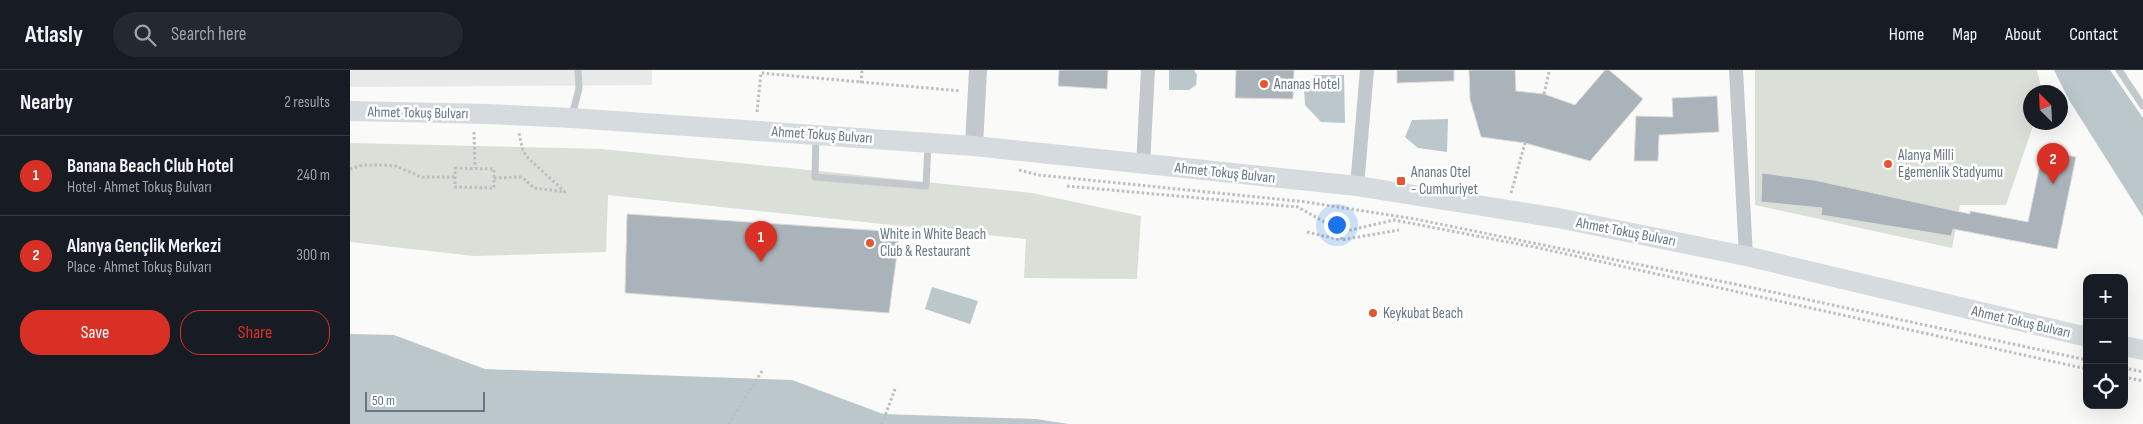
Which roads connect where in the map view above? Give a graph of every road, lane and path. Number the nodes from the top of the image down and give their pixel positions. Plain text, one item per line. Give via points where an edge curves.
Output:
1 (578, 70) edge
2 (777, 70) edge
3 (862, 70) edge
4 (978, 70) edge
5 (1148, 70) edge
6 (1367, 70) edge
7 (1736, 70) edge
8 (2119, 70) edge
9 (1549, 72) dead end
10 (777, 75) junction
11 (861, 83) junction
12 (966, 92) dead end
13 (1544, 94) dead end
14 (2143, 106) edge
15 (350, 112) edge
16 (757, 112) dead end
17 (572, 118) junction
18 (465, 132) dead end
19 (474, 132) junction
20 (483, 132) dead end
21 (510, 133) dead end
22 (519, 133) junction
23 (528, 134) dead end
24 (816, 135) junction
25 (928, 143) junction
26 (1525, 143) dead end
27 (974, 146) junction
28 (1142, 165) junction
29 (475, 168) junction
30 (350, 169) edge
31 (1010, 169) dead end
32 (455, 177) junction
33 (494, 178) junction
34 (1067, 186) dead end
35 (1357, 186) junction
36 (1507, 210) junction
37 (1399, 230) dead end
38 (1307, 232) dead end
39 (1342, 232) junction
40 (1341, 240) junction
41 (1746, 256) junction
42 (2083, 336) edge
43 (2128, 347) edge
44 (2143, 350) edge
45 (2083, 359) edge
46 (2083, 368) edge
47 (2128, 369) edge
48 (762, 372) dead end
49 (2143, 372) edge
50 (2128, 378) edge
51 (2143, 381) edge
52 (895, 389) dead end
53 (729, 424) edge
54 (882, 424) edge

1 - 17 lane via 579,89
2 - 10 path
3 - 11 path
4 - 27 street
5 - 28 street
6 - 35 street
7 - 41 street
8 - 14 lane
9 - 13 path
10 - 11 path
10 - 16 path via 761,74
11 - 12 path
15 - 17 main road, Ahmet Tokuş Bulvarı
17 - 24 main road, Ahmet Tokuş Bulvarı
18 - 19 path
19 - 20 path
19 - 29 path
21 - 22 path
22 - 23 path
22 - 33 path via 528,158 565,192 534,188 522,177
24 - 25 main road, Ahmet Tokuş Bulvarı
24 - 25 lane via 815,177 926,186
25 - 27 main road, Ahmet Tokuş Bulvarı
26 - 36 path
27 - 28 main road, Ahmet Tokuş Bulvarı
28 - 35 main road, Ahmet Tokuş Bulvarı
29 - 32 path via 455,168
29 - 33 path via 494,169
30 - 32 path via 363,165 396,166 421,177
31 - 45 path via 1039,175 1306,202 1415,219
32 - 33 path via 455,187 494,188
34 - 39 path via 1298,207
35 - 36 main road, Ahmet Tokuş Bulvarı
36 - 41 main road, Ahmet Tokuş Bulvarı
37 - 40 path
38 - 40 path
39 - 40 path
39 - 46 path via 1394,220 1548,250
41 - 42 main road, Ahmet Tokuş Bulvarı
43 - 44 main road
47 - 49 path
48 - 53 path
50 - 51 path
52 - 54 path

